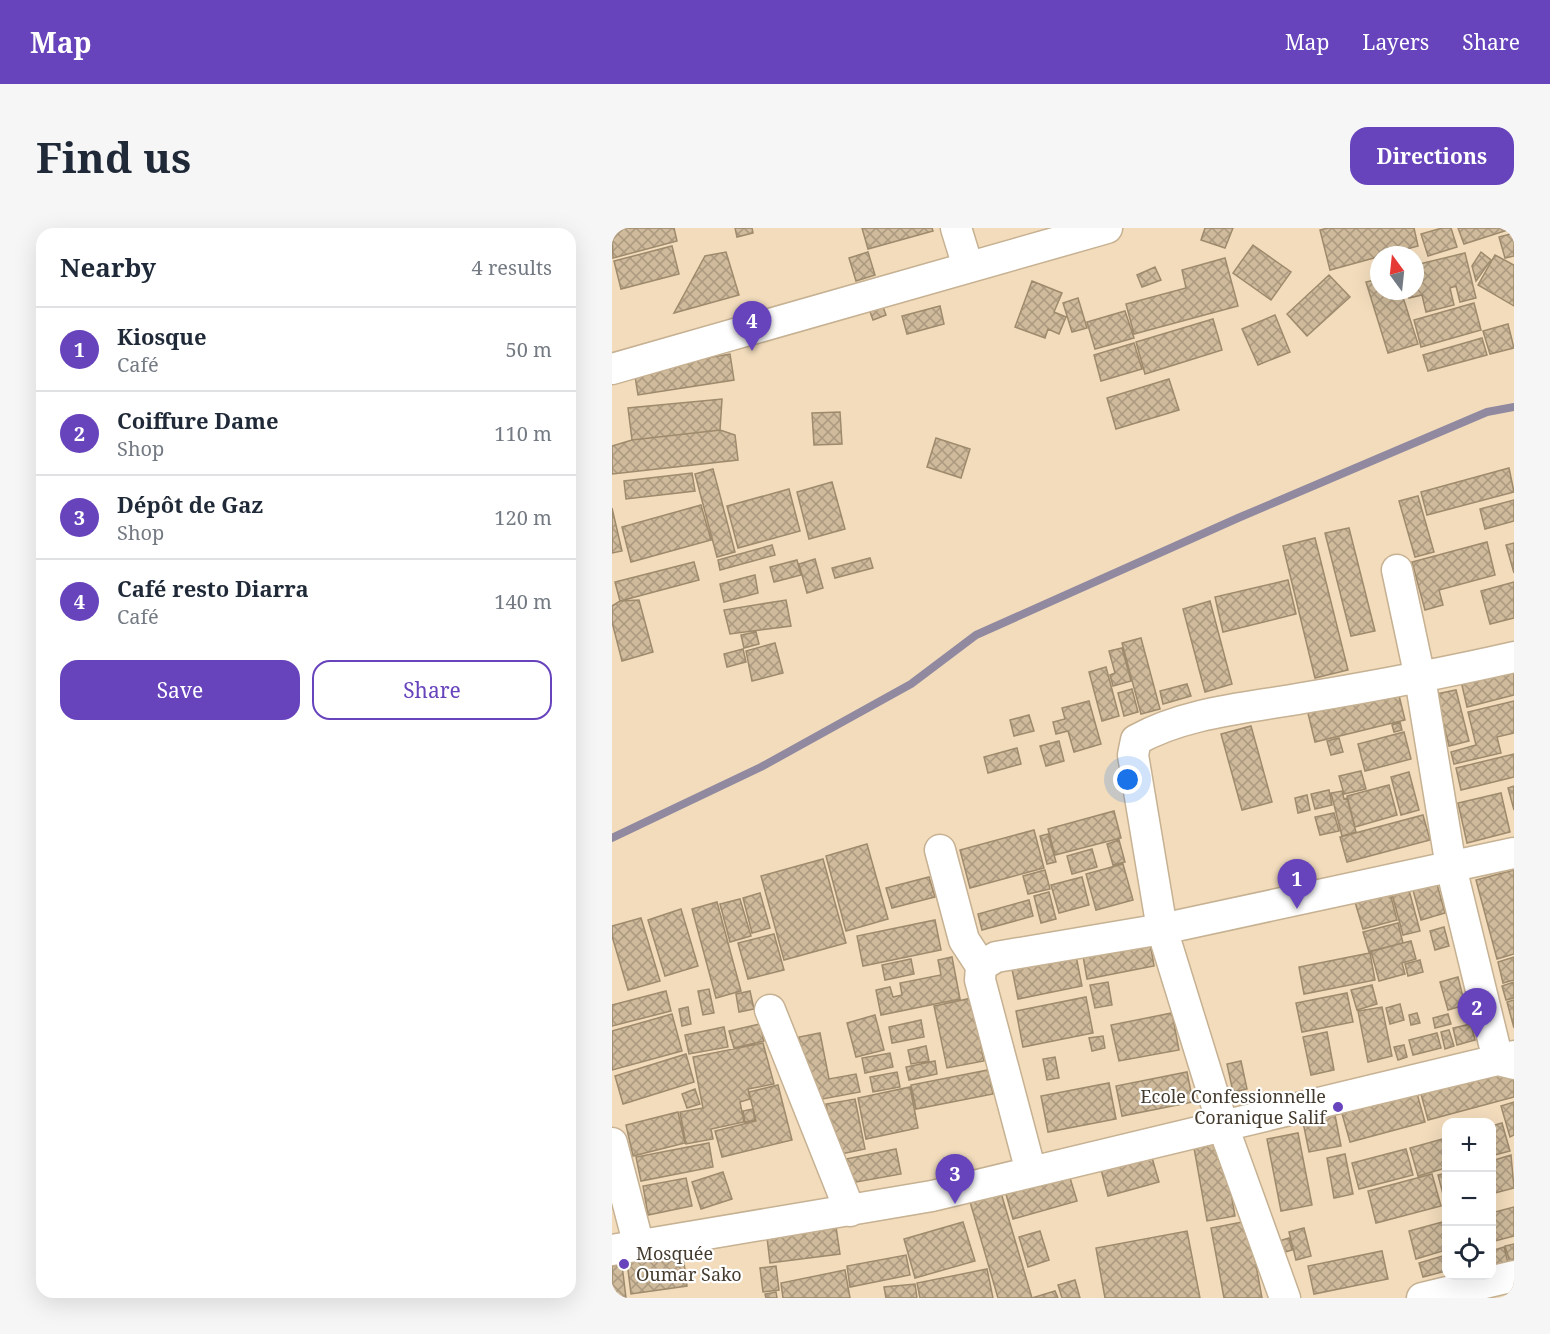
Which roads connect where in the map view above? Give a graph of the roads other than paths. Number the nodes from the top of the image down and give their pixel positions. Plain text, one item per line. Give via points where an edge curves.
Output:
1 (956, 228) edge
2 (1107, 228) edge
3 (968, 267) junction
4 (612, 369) edge
5 (1397, 570) dead end
6 (1514, 657) edge
7 (1420, 678) junction
8 (940, 850) dead end
9 (1514, 853) edge
10 (1451, 867) junction
11 (1162, 929) junction
12 (981, 966) junction
13 (770, 1010) dead end
14 (1508, 1060) edge
15 (1223, 1126) junction
16 (612, 1143) edge
17 (1031, 1172) junction
18 (850, 1211) junction
19 (626, 1248) edge
20 (1510, 1284) edge
21 (1285, 1298) edge
22 (1422, 1298) edge

1 - 3 street
2 - 3 street
3 - 4 street
5 - 7 street
6 - 7 street
7 - 10 street
7 - 11 street via 1212,714 1152,731 1136,740 1133,755
8 - 12 street via 964,940
9 - 10 street
10 - 11 street
10 - 14 street
11 - 12 street via 996,957
11 - 15 street
12 - 17 street via 980,980
13 - 18 street
14 - 15 street
15 - 17 street
15 - 21 street
16 - 19 street
17 - 18 street
18 - 19 street
20 - 22 street

